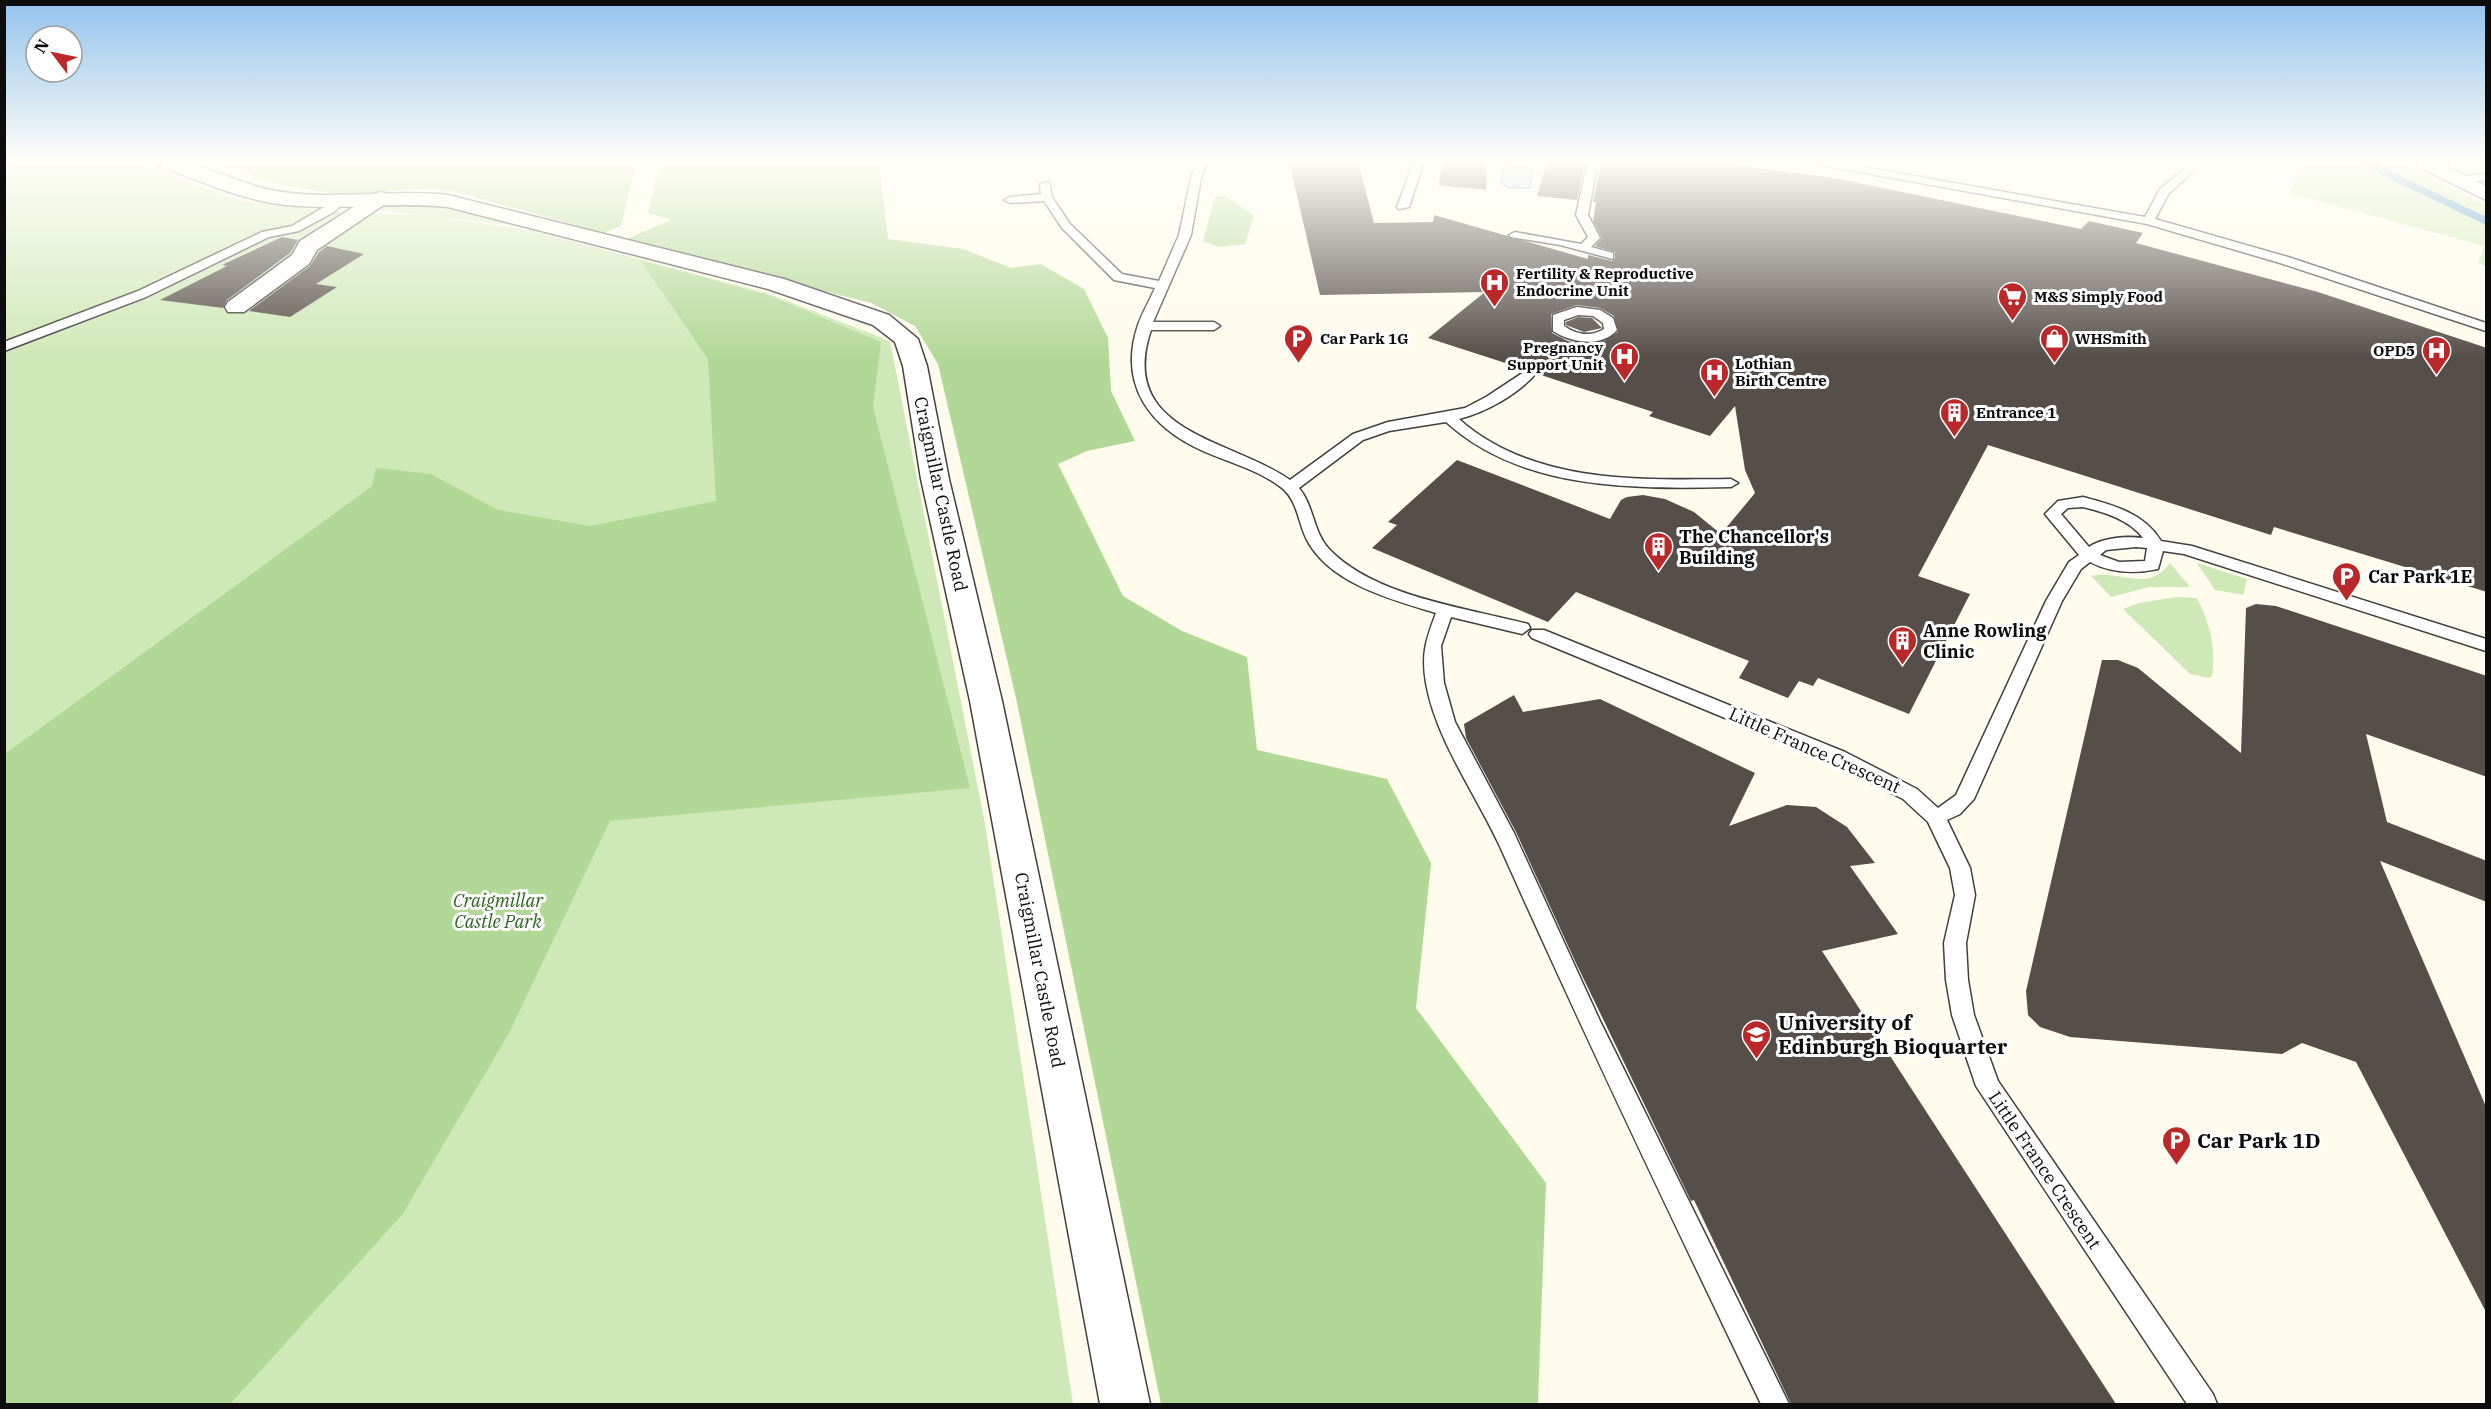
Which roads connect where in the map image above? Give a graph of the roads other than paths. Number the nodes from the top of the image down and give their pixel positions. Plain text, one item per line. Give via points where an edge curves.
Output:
1 (299, 227) edge
2 (337, 227) edge
3 (550, 227) edge
4 (1067, 227) edge
5 (1188, 227) edge
6 (1588, 227) edge
7 (2169, 227) edge
8 (1515, 235) dead end
9 (1583, 248) junction
10 (1609, 256) dead end
11 (1162, 285) junction
12 (236, 307) dead end
13 (1144, 326) junction
14 (1214, 326) dead end
15 (2487, 327) edge
16 (1572, 335) dead end
17 (1561, 346) dead end
18 (4, 347) edge
19 (1530, 372) dead end
20 (1449, 417) junction
21 (1731, 483) dead end
22 (1290, 487) junction
23 (2156, 544) junction
24 (2088, 557) junction
25 (1446, 608) junction
26 (2487, 645) edge
27 (1936, 817) junction
28 (1125, 1404) edge
29 (1775, 1404) edge
30 (2203, 1404) edge

1 - 18 lane via 266,234 142,294
2 - 12 street via 308,246 301,259
3 - 28 street, Craigmillar Castle Road via 776,284 881,320 906,339 991,724
4 - 11 lane via 1118,277
5 - 11 lane, Little France Crescent
6 - 9 lane via 1594,238
7 - 15 lane
8 - 9 lane
9 - 10 lane
11 - 13 lane, Little France Crescent
13 - 14 lane
13 - 22 lane, Little France Crescent via 1136,362 1143,393 1158,414 1183,435 1262,469
16 - 17 lane
19 - 20 lane via 1480,407
20 - 21 lane via 1473,440 1552,471 1635,483
20 - 22 lane via 1398,424 1362,435 1347,442
22 - 25 lane, Little France Crescent via 1301,502 1310,530 1323,552 1351,574 1399,597
23 - 24 lane via 2101,546
23 - 24 lane via 2152,565 2113,566
23 - 24 lane via 2131,519 2109,509 2083,502 2063,504 2053,514
23 - 26 lane via 2217,558
24 - 27 lane via 2075,566 2054,601 1970,789 1959,805
25 - 27 lane, Little France Crescent via 1530,631 1838,757 1910,794
25 - 29 lane via 1432,646 1435,684 1446,722 1504,833 1590,1024
27 - 30 lane, Little France Crescent via 1960,868 1965,895 1955,943 1957,980 1963,1015 1988,1086

